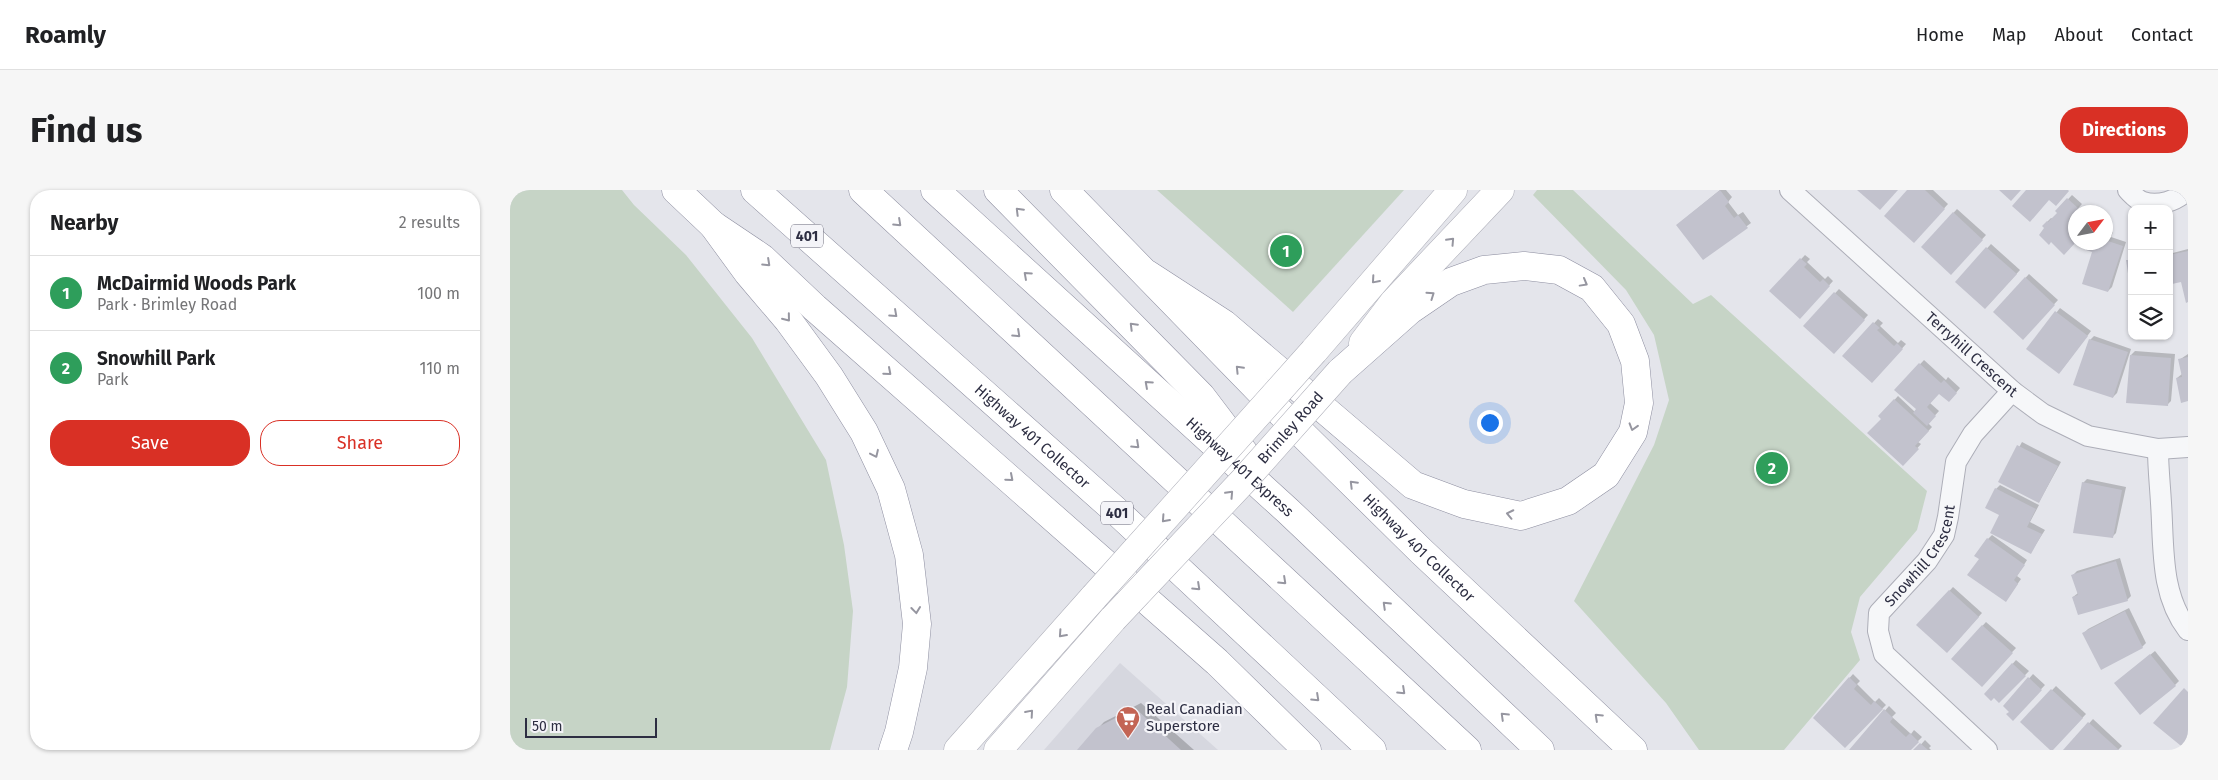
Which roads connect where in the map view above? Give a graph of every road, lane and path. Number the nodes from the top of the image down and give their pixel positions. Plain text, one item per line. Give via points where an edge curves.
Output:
1 (676, 190) edge
2 (755, 190) edge
3 (863, 190) edge
4 (935, 190) edge
5 (998, 190) edge
6 (1064, 190) edge
7 (1454, 190) edge
8 (1500, 190) edge
9 (1790, 190) edge
10 (2128, 190) edge
11 (2187, 190) edge
12 (712, 225) junction
13 (1147, 274) junction
14 (1340, 372) junction
15 (2012, 391) junction
16 (2188, 448) edge
17 (2158, 449) junction
18 (1288, 511) junction
19 (2188, 630) edge
20 (893, 750) edge
21 (958, 750) edge
22 (998, 750) edge
23 (1308, 750) edge
24 (1372, 750) edge
25 (1467, 750) edge
26 (1540, 750) edge
27 (1633, 750) edge
28 (1987, 750) edge

1 - 12 main road
2 -> 24 main road, Highway 401 Collector / 401 via 1114,510
3 -> 25 main road
18 -> 4 main road, Highway 401 Express
18 -> 5 main road via 1202,396
6 - 13 main road, Highway 401 Collector
7 -> 21 main road, bridge
14 -> 8 main road, Brimley Road via 1394,302
9 - 15 street, Terryhill Crescent
10 - 11 street via 2144,202 2171,202
12 -> 20 main road via 830,376 864,432 891,489 909,556 917,624 912,668
12 -> 23 main road via 762,258 1217,662
14 -> 13 main road via 1410,310 1450,282 1484,270 1524,266 1559,270 1592,288 1622,324 1634,361 1639,403 1633,432 1606,475 1568,501 1521,516 1464,504 1413,485 1224,324
27 -> 13 main road, Highway 401 Collector via 1421,551
22 -> 14 main road, Brimley Road, bridge via 1113,619
15 - 17 street, Terryhill Crescent via 2043,414 2088,436
15 - 28 street, Snowhill Crescent via 1973,434 1956,462 1944,535 1927,561 1879,613 1878,631 1884,654
16 - 17 street, Terryhill Crescent
17 - 19 street via 2161,537 2170,600
26 -> 18 main road, Highway 401 Express

